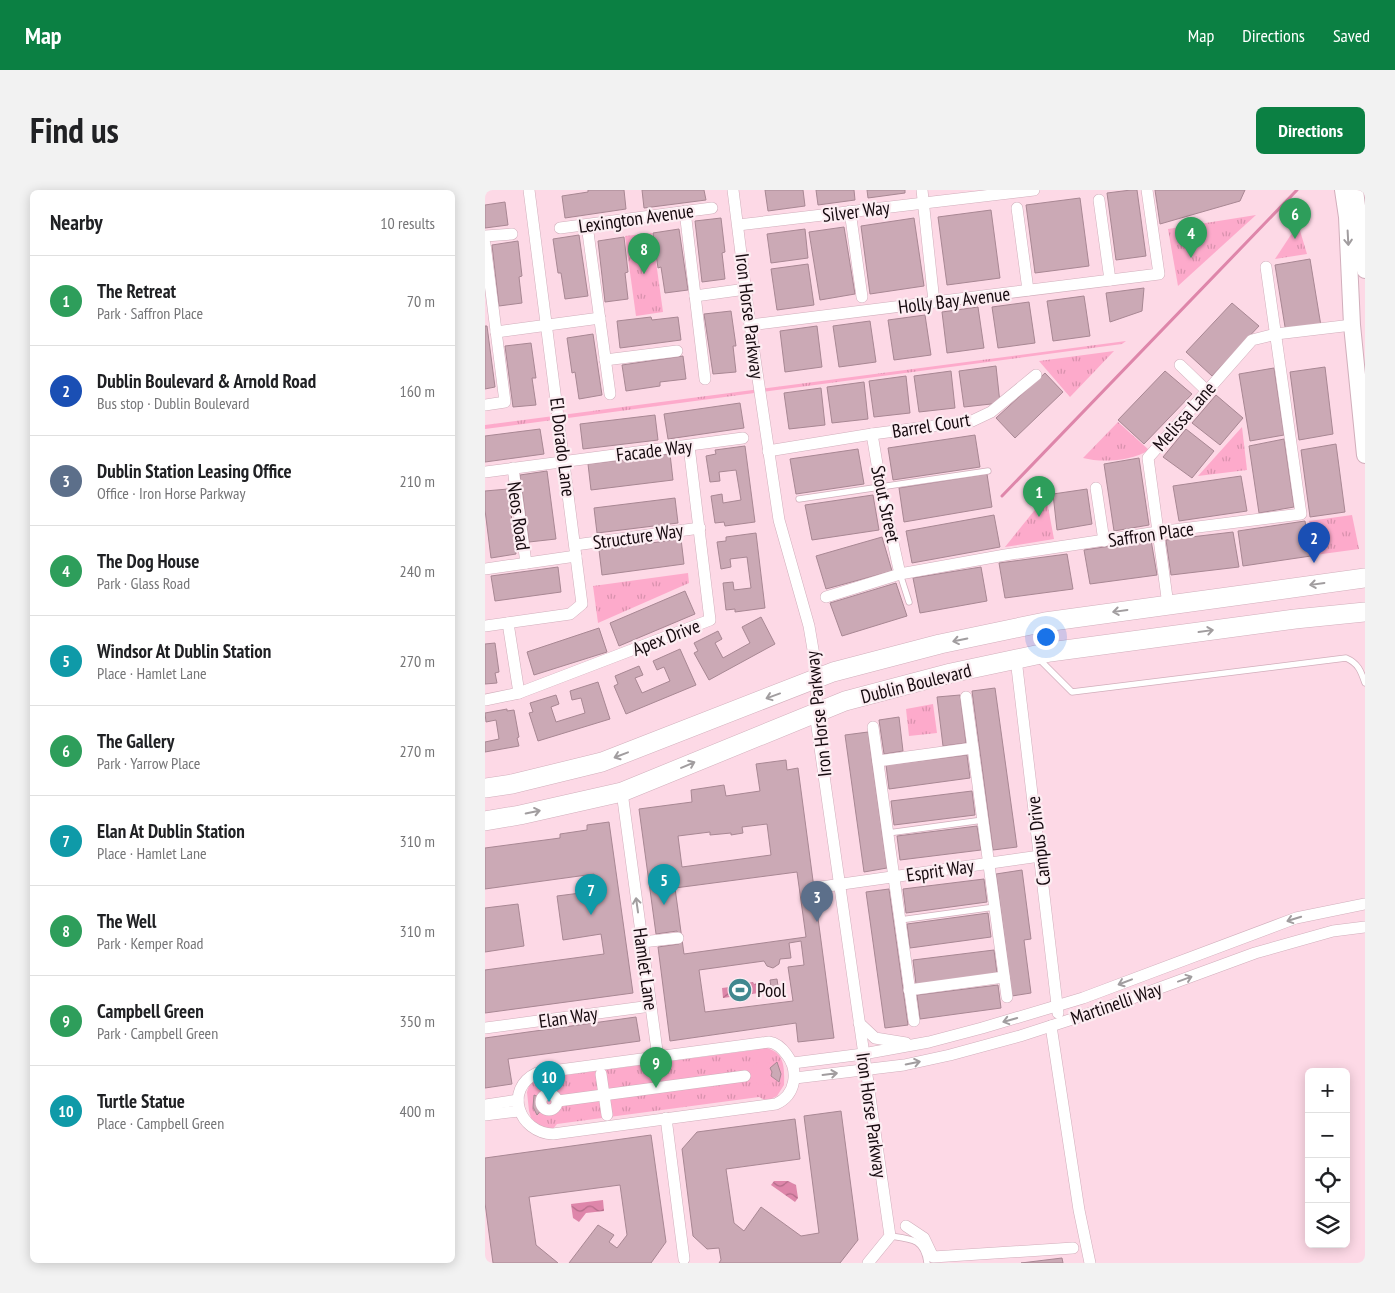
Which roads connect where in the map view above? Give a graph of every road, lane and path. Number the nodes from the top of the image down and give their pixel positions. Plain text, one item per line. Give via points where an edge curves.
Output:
1 (529, 190) edge
2 (733, 190) edge
3 (922, 190) edge
4 (1034, 190) edge
5 (1147, 190) edge
6 (1343, 190) edge
7 (1355, 190) edge
8 (1099, 200) dead end
9 (924, 203) junction
10 (712, 208) dead end
11 (1017, 208) dead end
12 (685, 211) junction
13 (850, 212) junction
14 (587, 225) junction
15 (738, 225) junction
16 (560, 228) dead end
17 (512, 234) dead end
18 (485, 236) edge
19 (485, 244) edge
20 (1266, 267) dead end
21 (1365, 270) edge
22 (1111, 280) junction
23 (746, 289) junction
24 (1028, 290) junction
25 (695, 296) junction
26 (862, 297) dead end
27 (934, 302) junction
28 (599, 318) junction
29 (547, 324) junction
30 (750, 325) junction
31 (1352, 325) junction
32 (496, 332) junction
33 (1275, 334) junction
34 (677, 351) dead end
35 (605, 360) junction
36 (1180, 365) dead end
37 (1036, 375) dead end
38 (705, 379) dead end
39 (1207, 391) junction
40 (610, 394) dead end
41 (485, 405) edge
42 (872, 434) junction
43 (743, 438) dead end
44 (689, 446) junction
45 (768, 451) junction
46 (1365, 456) edge
47 (565, 460) junction
48 (513, 468) junction
49 (988, 470) dead end
50 (485, 472) edge
51 (881, 487) junction
52 (1096, 488) dead end
53 (799, 500) dead end
54 (700, 528) junction
55 (1158, 532) junction
56 (1104, 541) junction
57 (576, 551) junction
58 (526, 563) junction
59 (485, 569) edge
60 (900, 574) junction
61 (1365, 578) edge
62 (826, 597) dead end
63 (909, 602) dead end
64 (1168, 605) junction
65 (1365, 612) edge
66 (508, 623) junction
67 (485, 626) edge
68 (1036, 655) junction
69 (1016, 659) junction
70 (818, 679) junction
71 (1365, 683) edge
72 (519, 693) junction
73 (966, 698) dead end
74 (485, 700) edge
75 (815, 713) junction
76 (873, 727) dead end
77 (973, 748) junction
78 (878, 761) junction
79 (485, 788) edge
80 (622, 792) junction
81 (983, 820) junction
82 (485, 821) edge
83 (887, 832) junction
84 (1040, 856) junction
85 (989, 863) junction
86 (894, 876) junction
87 (840, 884) junction
88 (814, 888) dead end
89 (1365, 904) edge
90 (995, 907) junction
91 (900, 920) junction
92 (1365, 927) edge
93 (678, 938) dead end
94 (642, 942) junction
95 (1004, 978) junction
96 (909, 990) junction
97 (1007, 996) dead end
98 (651, 1006) junction
99 (1057, 1007) junction
100 (914, 1021) dead end
101 (859, 1023) junction
102 (1055, 1024) junction
103 (485, 1028) edge
104 (959, 1034) junction
105 (863, 1054) junction
106 (658, 1058) junction
107 (793, 1063) junction
108 (865, 1070) junction
109 (601, 1074) dead end
110 (745, 1076) dead end
111 (795, 1078) junction
112 (604, 1095) junction
113 (558, 1101) dead end
114 (485, 1104) edge
115 (518, 1105) junction
116 (485, 1115) edge
117 (607, 1115) dead end
118 (666, 1118) junction
119 (906, 1226) dead end
120 (891, 1236) junction
121 (1073, 1248) dead end
122 (684, 1258) dead end
123 (868, 1263) edge
124 (927, 1263) edge
125 (1090, 1263) edge

1 - 29 street, El Dorado Lane
2 - 15 street, Iron Horse Parkway
3 - 9 street
4 - 9 street, Silver Way
5 - 22 street, Holly Bay Avenue via 1159,274
6 -> 31 street
7 - 21 street
8 - 22 street
9 - 13 street, Silver Way
9 - 27 street
10 - 12 street, Lexington Avenue
11 - 24 street
12 - 14 street, Lexington Avenue
12 - 25 street
13 - 15 street, Silver Way
13 - 26 street
14 - 16 street, Lexington Avenue
14 - 28 street
15 - 23 street, Iron Horse Parkway
17 - 18 street
19 - 32 street
20 - 33 street
22 - 24 street, Holly Bay Avenue
23 - 25 street
23 - 30 street, Iron Horse Parkway
24 - 27 street, Holly Bay Avenue
25 - 38 street
27 - 30 street, Holly Bay Avenue
28 - 29 street
28 - 35 street
29 - 32 street
29 - 47 street, El Dorado Lane
30 - 45 street, Iron Horse Parkway
31 - 33 street, Melissa Lane
31 - 46 street
32 - 41 street via 505,402
33 - 39 street, Melissa Lane via 1251,340
33 - 55 street, Saffron Place via 1301,514
34 - 35 street
35 - 40 street
36 - 39 street
37 - 42 street, Barrel Court via 991,412 972,421
39 - 55 street, Melissa Lane via 1148,458
42 - 45 street, Barrel Court
42 - 51 street, Stout Street
43 - 44 street, Facade Way
44 - 47 street, Facade Way
44 - 54 street, Apex Drive
45 - 70 street, Iron Horse Parkway via 779,520 809,626
47 - 48 street, Facade Way
47 - 57 street, El Dorado Lane
48 - 50 street, Facade Way
48 - 58 street, Neos Road
49 - 51 lane
51 - 53 lane
51 - 60 street, Stout Street
52 - 56 street
54 - 57 street, Structure Way
54 - 72 street, Apex Drive via 710,620
55 - 56 street, Saffron Place
55 - 64 street, Melissa Lane
56 - 60 street, Saffron Place
57 - 58 street, Structure Way
57 - 66 street, El Dorado Lane via 582,604 570,614
58 - 59 street, Structure Way
60 - 62 street, Saffron Place
60 - 63 lane
61 -> 64 main road, Dublin Boulevard
64 -> 70 main road, Dublin Boulevard via 1045,622 940,644 840,670
68 -> 65 main road, Dublin Boulevard
66 - 67 street, El Dorado Lane
66 - 72 street
68 - 69 main road, Dublin Boulevard
68 - 71 lane via 1072,692 1346,658 1354,661
69 - 75 main road, Dublin Boulevard via 853,698
69 - 84 street, Campus Drive
70 - 75 street, Iron Horse Parkway
70 -> 79 main road, Dublin Boulevard via 602,762
72 - 74 street, Apex Drive
73 - 77 street
80 -> 75 main road, Dublin Boulevard
75 - 87 street, Iron Horse Parkway
76 - 78 street
77 - 78 street
77 - 81 street
78 - 83 street
82 -> 80 main road, Dublin Boulevard
94 -> 80 street, Hamlet Lane
81 - 83 lane
81 - 85 street
83 - 86 street
84 - 85 street, Esprit Way
84 - 99 street, Campus Drive
85 - 86 street, Esprit Way
85 - 90 street
86 - 87 street, Esprit Way
86 - 91 street
87 - 88 street, Esprit Way
87 - 101 street, Iron Horse Parkway
89 -> 99 street, Martinelli Way via 1296,918
90 - 91 lane
90 - 95 street
91 - 96 street
102 -> 92 street, Martinelli Way via 1255,953 1333,930
93 - 94 street
94 - 98 street, Hamlet Lane
95 - 96 street
95 - 97 street
96 - 100 street
98 - 103 street, Elan Way
98 - 106 street, Hamlet Lane
99 - 102 street, Campus Drive
99 -> 104 street, Martinelli Way
101 - 104 street, Martinelli Way via 875,1038 903,1043
101 - 105 street, Iron Horse Parkway
108 -> 102 street, Martinelli Way via 950,1055
102 - 125 street, Campus Drive via 1079,1210
104 - 105 street, Martinelli Way
105 - 107 street, Martinelli Way
105 - 108 street, Iron Horse Parkway
106 - 107 street via 769,1042 783,1049
106 - 115 street via 537,1073 526,1081
107 - 111 street
111 -> 108 street, Martinelli Way
108 - 120 street, Iron Horse Parkway
109 - 112 street
110 - 112 street
111 - 118 street via 788,1095 776,1104
112 - 113 street
112 - 117 street
114 - 115 street
115 - 116 street
115 - 118 street via 527,1124 547,1134
118 - 122 street
119 - 121 street via 924,1238 933,1257
120 - 123 street
120 - 124 lane via 920,1243 926,1251

